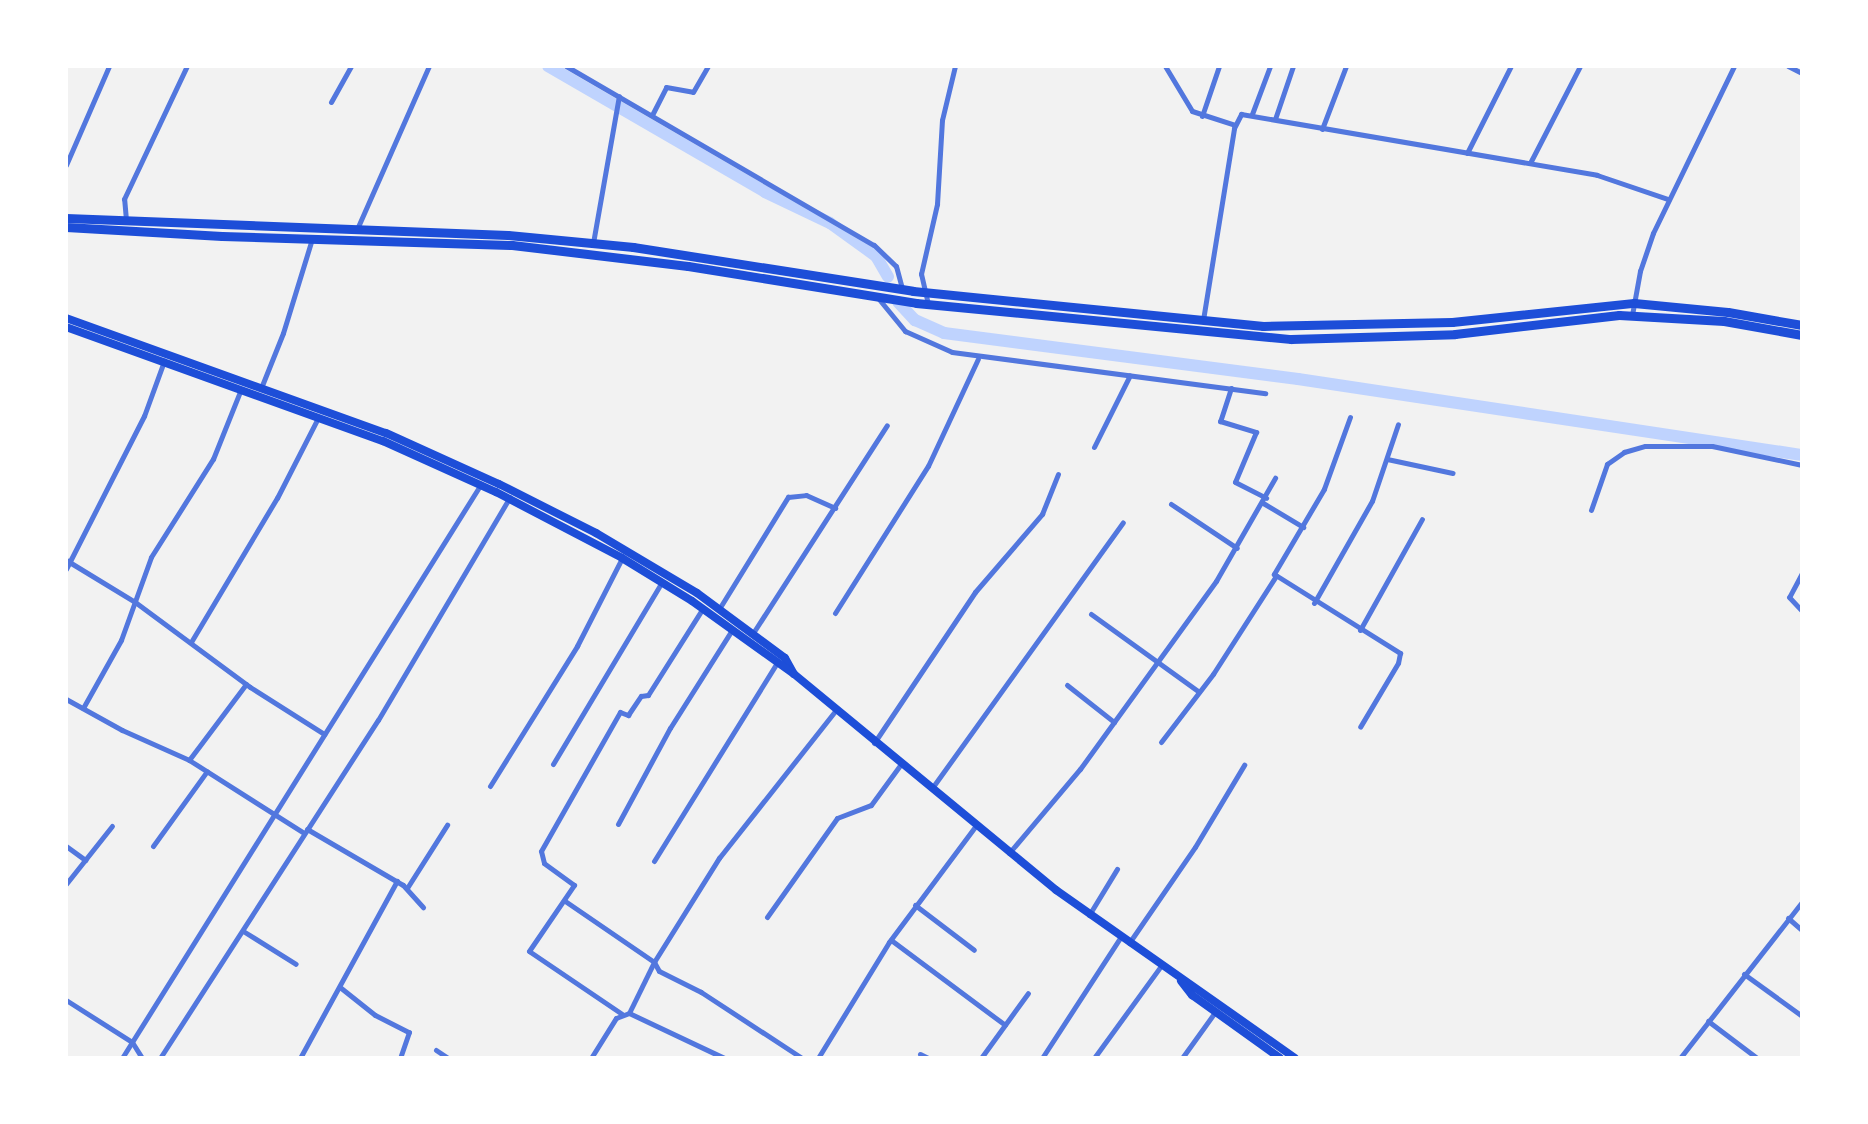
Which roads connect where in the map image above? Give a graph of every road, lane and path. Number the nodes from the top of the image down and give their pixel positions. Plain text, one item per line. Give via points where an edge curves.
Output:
1 (109, 66) edge
2 (187, 66) edge
3 (351, 66) edge
4 (429, 66) edge
5 (566, 66) edge
6 (708, 66) edge
7 (955, 66) edge
8 (1165, 66) edge
9 (1219, 66) edge
10 (1270, 66) edge
11 (1293, 66) edge
12 (1346, 66) edge
13 (1511, 66) edge
14 (1580, 66) edge
15 (1734, 66) edge
16 (1788, 66) edge
17 (1802, 73) edge
18 (619, 96) junction
19 (331, 102) dead end
20 (1252, 114) junction
21 (652, 115) junction
22 (1202, 116) junction
23 (1275, 119) junction
24 (1235, 124) junction
25 (1322, 129) junction
26 (1467, 153) junction
27 (1530, 164) junction
28 (66, 165) edge
29 (1668, 199) junction
30 (66, 218) edge
31 (126, 220) junction
32 (66, 227) edge
33 (358, 228) junction
34 (312, 238) junction
35 (353, 238) junction
36 (593, 243) junction
37 (551, 244) junction
38 (902, 289) junction
39 (924, 292) junction
40 (878, 298) junction
41 (1634, 303) junction
42 (928, 304) junction
43 (1632, 315) junction
44 (66, 318) edge
45 (1203, 320) junction
46 (1802, 325) edge
47 (66, 327) edge
48 (1802, 335) edge
49 (166, 357) junction
50 (978, 359) junction
51 (1130, 375) junction
52 (261, 388) junction
53 (1231, 388) junction
54 (241, 389) junction
55 (1265, 393) dead end
56 (1350, 417) dead end
57 (318, 418) junction
58 (1398, 424) dead end
59 (887, 425) dead end
60 (1094, 447) dead end
61 (1387, 459) junction
62 (1802, 465) edge
63 (1453, 473) dead end
64 (1058, 474) dead end
65 (1275, 478) dead end
66 (483, 481) junction
67 (512, 495) junction
68 (1264, 500) junction
69 (1171, 504) dead end
70 (835, 508) junction
71 (1591, 510) dead end
72 (1422, 519) dead end
73 (1123, 522) dead end
74 (1303, 527) junction
75 (1237, 548) junction
76 (622, 558) junction
77 (68, 561) edge
78 (66, 568) edge
79 (1802, 573) edge
80 (1276, 576) junction
81 (662, 582) junction
82 (135, 602) junction
83 (1314, 603) junction
84 (703, 608) junction
85 (719, 609) junction
86 (1802, 611) edge
87 (835, 613) dead end
88 (1091, 615) dead end
89 (732, 630) junction
90 (1360, 630) junction
91 (753, 633) junction
92 (191, 642) junction
93 (1158, 660) junction
94 (776, 664) junction
95 (794, 674) junction
96 (246, 684) junction
97 (1067, 686) dead end
98 (1199, 692) junction
99 (66, 699) edge
100 (83, 708) junction
101 (835, 711) junction
102 (1114, 722) junction
103 (1360, 727) dead end
104 (324, 734) junction
105 (874, 742) junction
106 (1161, 742) dead end
107 (189, 760) junction
108 (553, 764) dead end
109 (901, 764) junction
110 (1244, 765) dead end
111 (207, 771) junction
112 (490, 786) dead end
113 (932, 788) junction
114 (274, 814) junction
115 (618, 824) dead end
116 (977, 824) junction
117 (447, 825) dead end
118 (112, 826) dead end
119 (306, 831) junction
120 (66, 846) edge
121 (153, 846) dead end
122 (1009, 852) junction
123 (85, 860) junction
124 (654, 861) dead end
125 (1118, 869) dead end
126 (397, 881) junction
127 (66, 884) edge
128 (407, 888) junction
129 (565, 901) junction
130 (1802, 902) edge
131 (915, 905) junction
132 (423, 907) dead end
133 (1089, 915) junction
134 (767, 917) dead end
135 (1788, 918) junction
136 (1802, 930) edge
137 (243, 931) junction
138 (1120, 938) junction
139 (891, 939) junction
140 (1128, 945) junction
141 (974, 950) dead end
142 (654, 962) junction
143 (296, 964) dead end
144 (1160, 967) junction
145 (1744, 974) junction
146 (1181, 981) junction
147 (341, 988) junction
148 (1028, 993) dead end
149 (66, 1000) edge
150 (1215, 1012) junction
151 (626, 1013) junction
152 (1802, 1016) edge
153 (1708, 1022) junction
154 (1005, 1025) junction
155 (132, 1042) junction
156 (436, 1050) dead end
157 (920, 1054) dead end
158 (122, 1058) edge
159 (142, 1058) edge
160 (160, 1058) edge
161 (300, 1058) edge
162 (400, 1058) edge
163 (448, 1058) edge
164 (591, 1058) edge
165 (724, 1058) edge
166 (802, 1058) edge
167 (818, 1058) edge
168 (928, 1058) edge
169 (981, 1058) edge
170 (1042, 1058) edge
171 (1094, 1058) edge
172 (1182, 1058) edge
173 (1280, 1058) edge
174 (1295, 1058) edge
175 (1680, 1058) edge
176 (1757, 1058) edge

1 - 28 street
2 - 31 street via 124,199
3 - 19 street
4 - 33 street
5 - 18 street
6 - 21 street via 693,92 666,87
7 - 39 street via 942,120 937,204 921,274
8 - 22 street via 1187,104
9 - 22 street
10 - 20 street
11 - 23 street
12 - 25 street
13 - 26 street via 1493,94
14 - 27 street
15 - 29 street
16 - 17 street
18 - 21 street
18 - 36 street
20 - 23 street
20 - 24 street via 1241,114
21 - 38 street via 874,245 896,266
22 - 24 street
23 - 25 street
24 - 45 street
25 - 26 street
26 - 27 street
27 - 29 street via 1597,175
29 - 41 street via 1640,271
30 - 31 highway
31 - 33 highway
32 - 34 highway
33 - 35 street
33 - 37 highway
34 - 35 highway
34 - 52 street via 287,323
35 - 37 highway
36 - 37 highway
36 - 38 highway
37 - 40 highway
38 - 39 highway
39 - 42 street
39 - 45 highway
40 - 42 highway
40 - 50 street via 894,320 916,338
41 - 43 street
41 - 45 highway via 1452,322 1331,327
41 - 46 highway via 1728,312
42 - 43 highway via 1291,339 1455,334
43 - 48 highway via 1724,321
44 - 49 main road
47 - 49 main road
49 - 52 main road
49 - 54 main road
49 - 77 street via 144,416
50 - 51 street
50 - 87 street via 928,466
51 - 53 street
51 - 60 street
52 - 66 main road via 386,433
53 - 55 street
53 - 68 street via 1220,421 1256,432 1235,482
54 - 57 main road
54 - 82 street via 213,459 196,490 166,529
56 - 74 street via 1333,470
57 - 66 main road
57 - 92 street via 277,498
58 - 61 street
59 - 70 street
61 - 63 street
61 - 83 street via 1360,524
62 - 71 street via 1712,446 1645,446 1624,452 1607,464
64 - 105 street via 1042,514 975,591
65 - 68 street
66 - 67 main road
66 - 104 street
67 - 76 main road
67 - 85 main road via 627,550
67 - 119 street via 378,720
68 - 74 street
68 - 75 street
69 - 75 street
70 - 85 street via 806,495 788,497
70 - 91 street
72 - 90 street
73 - 113 street
74 - 80 street
75 - 93 street
76 - 81 main road
76 - 112 street via 572,654
77 - 78 street
77 - 82 street
79 - 86 street via 1789,597
80 - 83 street
80 - 98 street
81 - 84 main road
81 - 108 street
82 - 92 street
82 - 100 street via 108,666
83 - 90 street
84 - 89 main road
84 - 129 street via 648,695 641,696 628,715 620,712 544,843 544,863 572,881
85 - 91 main road
88 - 93 street
89 - 94 main road
89 - 115 street via 670,728
90 - 103 street via 1401,656
91 - 95 main road via 785,658
92 - 96 street
93 - 98 street
93 - 102 street
94 - 95 main road
94 - 124 street
95 - 101 main road
96 - 104 street
96 - 107 street
97 - 102 street
98 - 106 street
99 - 100 street
100 - 107 street
101 - 105 main road
101 - 142 street via 719,858
102 - 122 street
104 - 114 street
105 - 109 main road
107 - 111 street
109 - 113 main road
109 - 134 street via 871,805 837,818
110 - 140 street via 1195,847
111 - 114 street
111 - 121 street
113 - 116 main road
114 - 119 street
114 - 155 street
116 - 122 main road
116 - 131 street
117 - 128 street
118 - 123 street
119 - 126 street
119 - 137 street
120 - 123 street
122 - 133 main road
123 - 127 street
125 - 133 street
126 - 128 street
126 - 147 street
128 - 132 street
129 - 142 street
129 - 151 street via 529,951 589,995
130 - 135 street
131 - 139 street
131 - 141 street
133 - 138 main road
135 - 136 street
135 - 145 street
137 - 143 street
137 - 160 street
138 - 140 main road
138 - 170 street
139 - 154 street
139 - 167 street
140 - 144 main road
142 - 151 street
142 - 166 street via 659,971 701,992
144 - 146 main road
144 - 171 street
145 - 152 street
145 - 153 street
146 - 150 main road
146 - 174 main road via 1196,987
147 - 161 street
147 - 162 street via 375,1015 409,1032
148 - 154 street
149 - 155 street
150 - 172 street
150 - 173 main road
151 - 164 street
151 - 165 street
153 - 175 street
153 - 176 street
154 - 169 street
155 - 158 street
155 - 159 street
156 - 163 street
157 - 168 street

